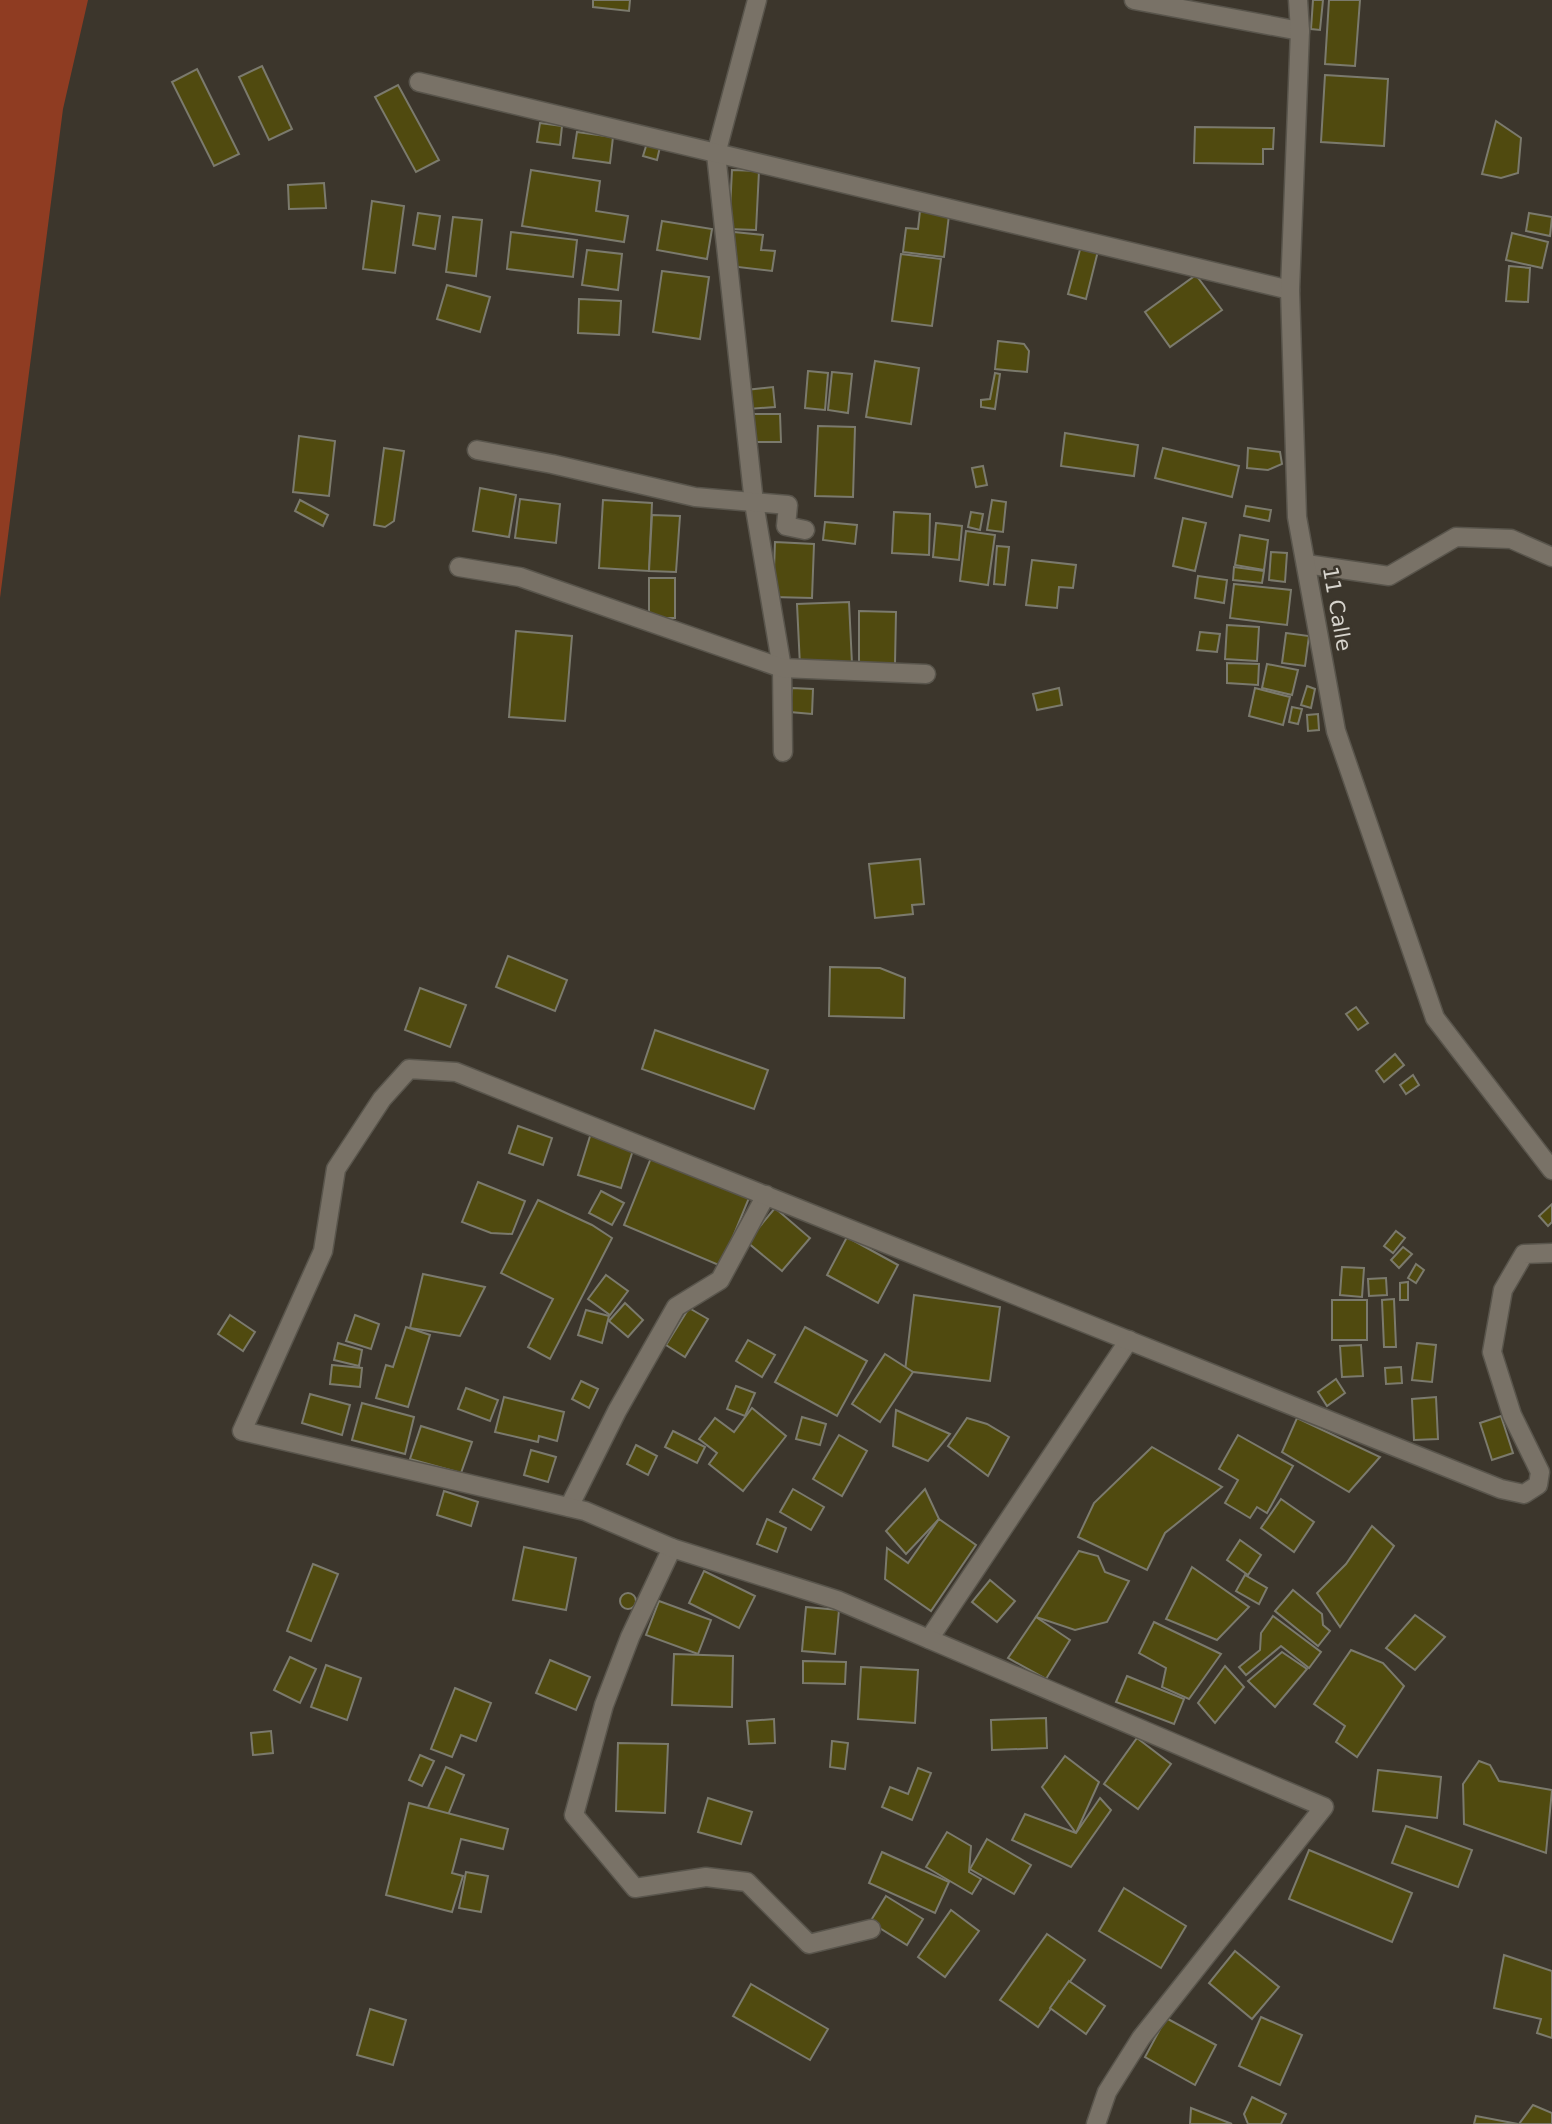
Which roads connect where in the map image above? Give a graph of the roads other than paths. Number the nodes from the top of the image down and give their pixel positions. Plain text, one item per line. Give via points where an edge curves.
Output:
1 (757, 0) edge
2 (1134, 0) edge
3 (1298, 0) edge
4 (1300, 31) junction
5 (419, 82) dead end
6 (716, 154) junction
7 (1290, 290) junction
8 (477, 450) dead end
9 (754, 503) junction
10 (805, 530) dead end
11 (1552, 557) edge
12 (1306, 564) junction
13 (459, 567) dead end
14 (782, 668) junction
15 (926, 674) dead end
16 (783, 752) dead end
17 (1552, 1170) edge
18 (766, 1195) junction
19 (1552, 1253) edge
20 (1129, 1340) junction
21 (569, 1507) junction
22 (672, 1548) junction
23 (929, 1639) junction
24 (872, 1929) dead end
25 (1096, 2124) edge

1 - 6 street
2 - 4 street
3 - 4 street, 11 Calle
4 - 7 street, 11 Calle
5 - 6 street
6 - 7 street
6 - 9 street
7 - 12 street, 11 Calle via 1297,517
8 - 9 street via 695,497
9 - 10 street via 788,505 786,526
9 - 14 street
11 - 12 street via 1511,539 1457,537 1389,576
12 - 17 street, 11 Calle via 1336,731 1435,1018
13 - 14 street via 520,577
14 - 15 street
14 - 16 street
18 - 20 street
18 - 21 street via 720,1280 676,1307
18 - 21 street via 456,1072 409,1069 382,1099 336,1169 323,1251 242,1430
19 - 20 street via 1524,1254 1503,1290 1492,1352 1512,1415 1540,1472 1538,1485 1524,1494 1501,1489
20 - 23 street
21 - 22 street
22 - 23 street via 837,1600
22 - 24 street via 604,1705 574,1815 635,1888 706,1877 747,1882 808,1944
23 - 25 street via 1324,1807 1141,2038 1107,2092

